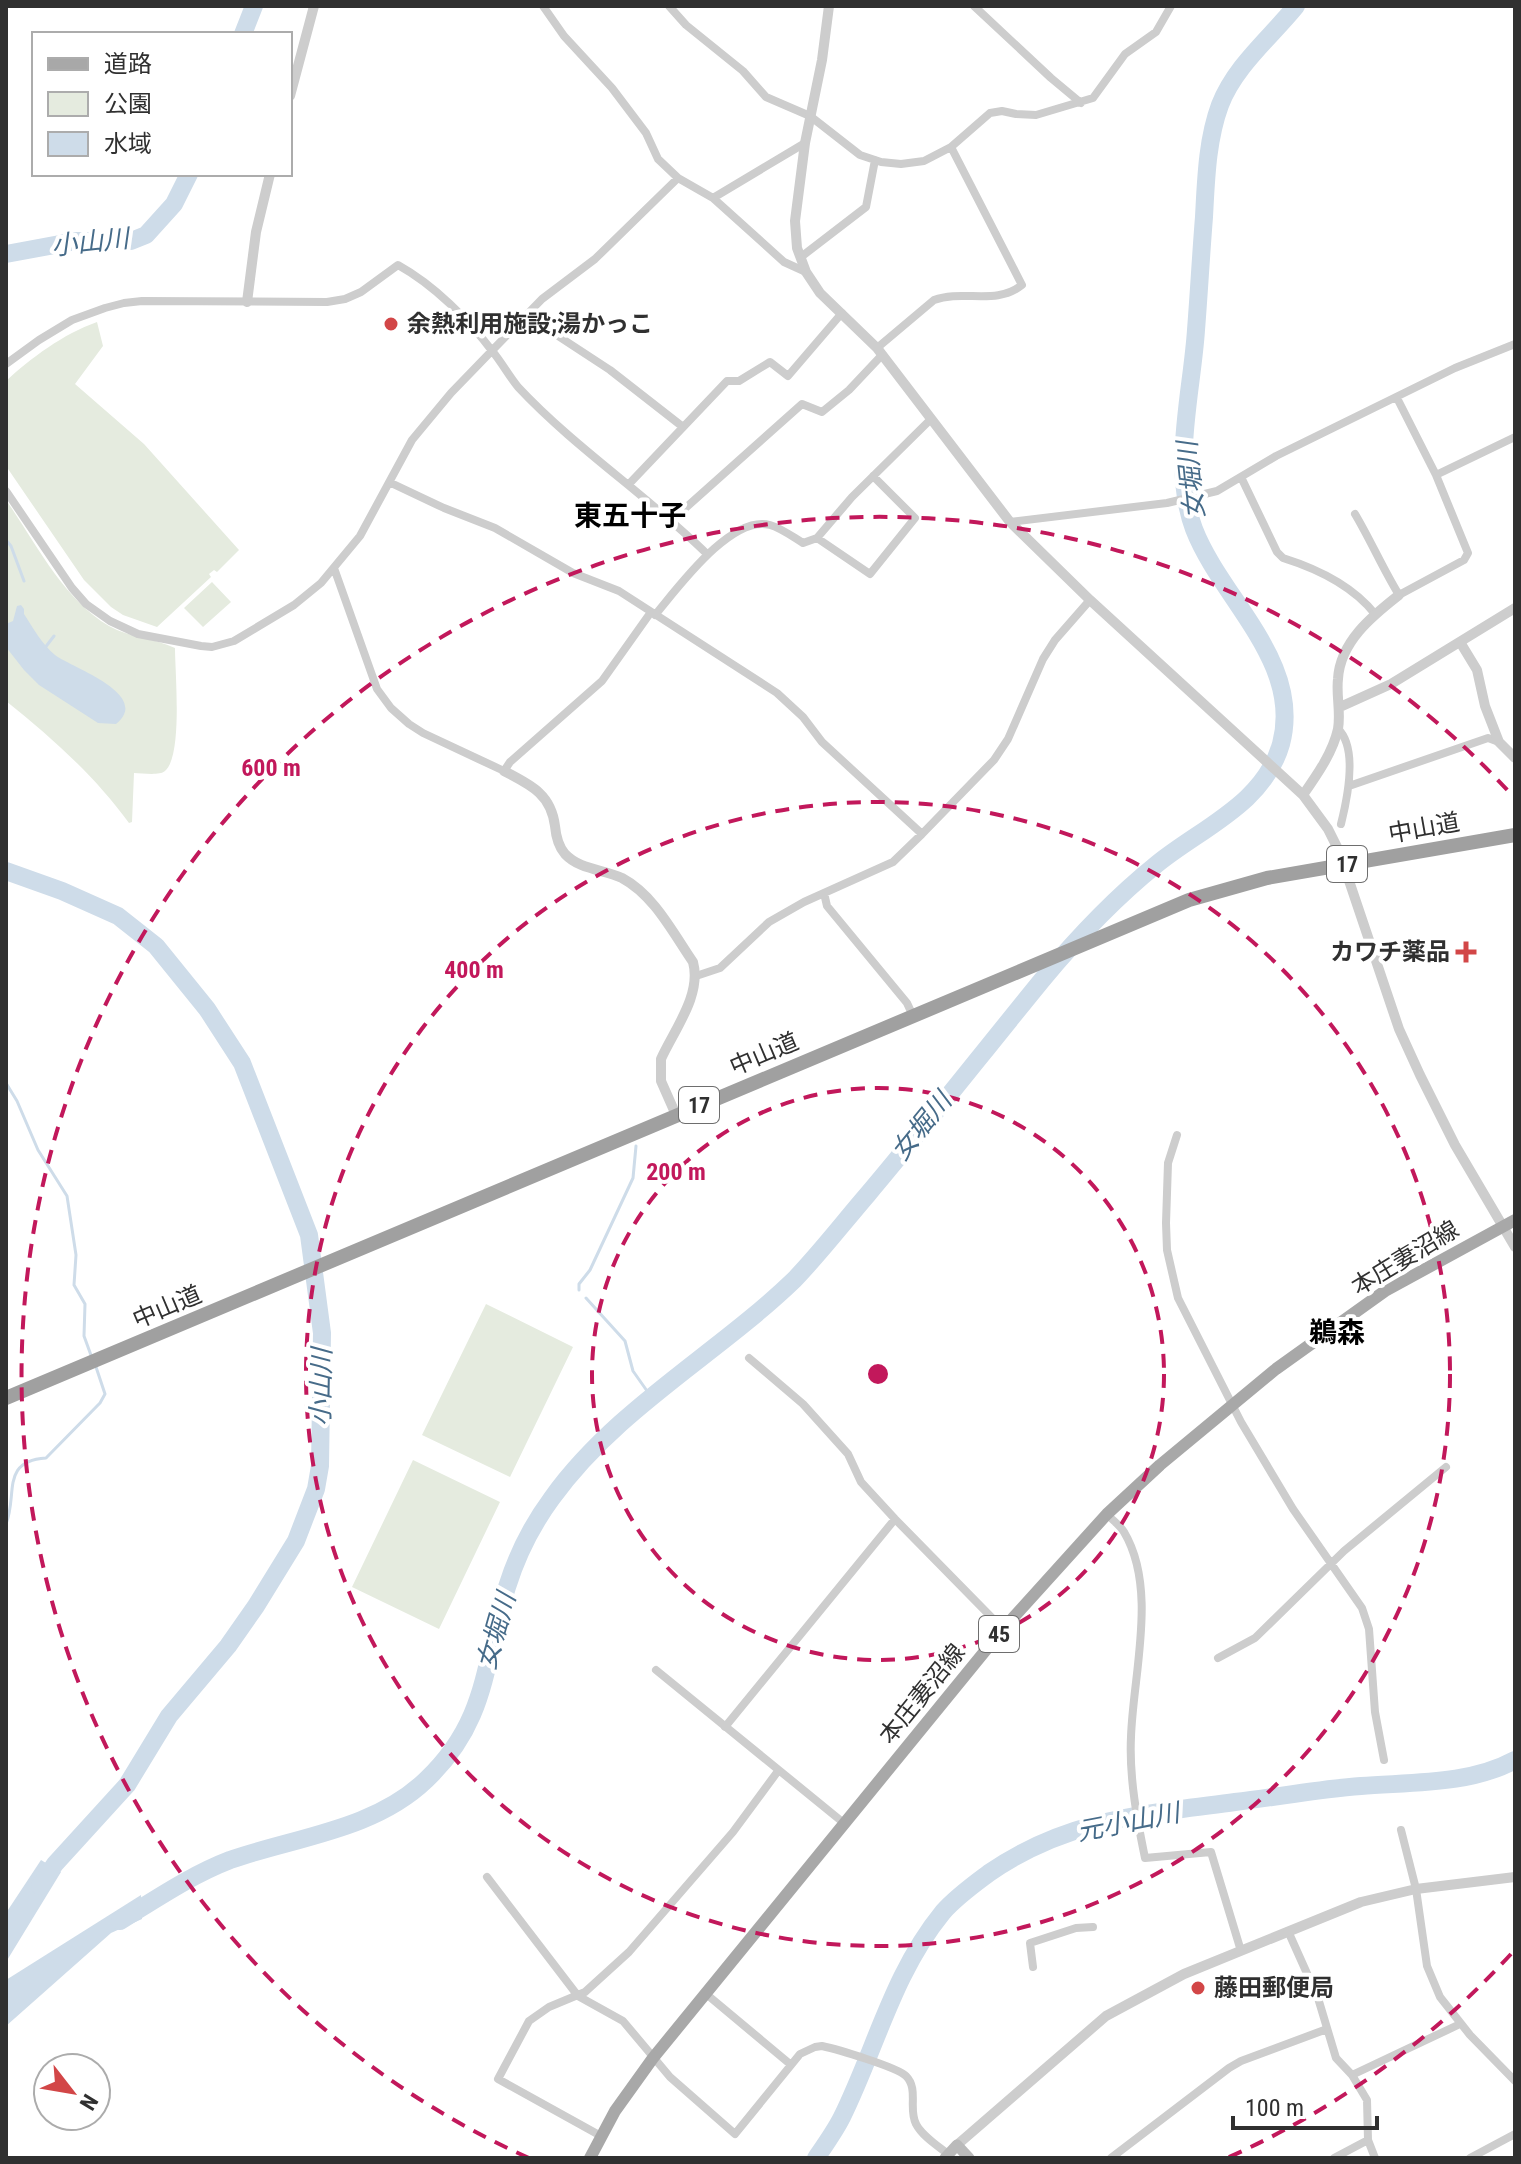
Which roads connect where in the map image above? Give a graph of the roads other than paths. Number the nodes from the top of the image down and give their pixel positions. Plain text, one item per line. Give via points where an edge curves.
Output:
1 (314, 6) edge
2 (543, 6) edge
3 (669, 6) edge
4 (829, 6) edge
5 (974, 6) edge
6 (1171, 6) edge
7 (292, 88) edge
8 (1081, 103) junction
9 (810, 116) junction
10 (805, 143) junction
11 (951, 147) junction
12 (875, 160) junction
13 (270, 176) edge
14 (678, 178) junction
15 (713, 198) junction
16 (801, 257) junction
17 (806, 272) junction
18 (247, 302) junction
19 (842, 313) junction
20 (526, 315) junction
21 (1515, 344) edge
22 (492, 350) junction
23 (879, 351) junction
24 (6, 364) edge
25 (1397, 398) junction
26 (930, 420) junction
27 (683, 427) junction
28 (1515, 437) edge
29 (1436, 475) junction
30 (873, 476) junction
31 (1241, 477) junction
32 (391, 483) junction
33 (629, 484) junction
34 (6, 491) edge
35 (1355, 514) dead end
36 (672, 520) junction
37 (1010, 522) junction
38 (817, 538) junction
39 (707, 554) junction
40 (334, 568) junction
41 (1399, 595) junction
42 (1090, 600) junction
43 (1515, 608) edge
44 (653, 613) junction
45 (1375, 614) junction
46 (1460, 642) junction
47 (1340, 707) junction
48 (1338, 729) junction
49 (1499, 742) junction
50 (1515, 758) edge
51 (504, 771) junction
52 (1349, 786) junction
53 (1303, 795) junction
54 (1341, 824) dead end
55 (922, 834) junction
56 (1515, 835) edge
57 (1343, 864) junction
58 (824, 893) junction
59 (696, 976) junction
60 (913, 1016) junction
61 (676, 1115) junction
62 (1177, 1135) dead end
63 (1515, 1220) edge
64 (1502, 1227) junction
65 (1515, 1247) edge
66 (749, 1358) dead end
67 (6, 1398) edge
68 (1233, 1403) junction
69 (1446, 1467) dead end
70 (1107, 1514) junction
71 (895, 1519) junction
72 (1331, 1562) junction
73 (1003, 1629) junction
74 (1218, 1658) dead end
75 (656, 1670) dead end
76 (725, 1727) junction
77 (1384, 1760) dead end
78 (778, 1771) junction
79 (845, 1824) junction
80 (1401, 1830) dead end
81 (487, 1877) dead end
82 (1515, 1877) edge
83 (1416, 1889) junction
84 (1093, 1927) dead end
85 (1288, 1931) junction
86 (1241, 1951) junction
87 (1033, 1967) dead end
88 (705, 1993) junction
89 (578, 1996) junction
90 (1460, 2024) junction
91 (1327, 2029) junction
92 (653, 2058) junction
93 (790, 2064) junction
94 (1352, 2075) junction
95 (1515, 2081) edge
96 (1515, 2134) edge
97 (601, 2136) junction
98 (1368, 2140) junction
99 (950, 2152) edge
100 (590, 2158) edge
101 (969, 2158) edge
102 (1111, 2158) edge
103 (1334, 2158) edge
104 (1375, 2158) edge
105 (1470, 2158) edge

1 - 7 street
2 - 14 street via 638,122 658,159
3 - 9 street via 766,97
4 - 9 street
5 - 8 street
6 - 8 street via 1156,32 1125,54 1093,98
8 - 11 street via 1036,115 990,113
9 - 10 street
9 - 12 street via 860,155
10 - 15 street
10 - 16 street via 795,221
11 - 12 street via 924,161
11 - 23 street via 1022,285 993,297 934,300
12 - 16 street via 866,207
13 - 18 street
14 - 15 street
14 - 20 street via 595,259
15 - 17 street via 784,262
16 - 17 street
17 - 19 street
18 - 22 street via 345,299 398,265 441,296
18 - 24 street via 142,301 105,308 55,330
19 - 23 street
19 - 27 street via 788,376 770,362 739,381 727,381
20 - 22 street
20 - 27 street via 610,370
21 - 25 street
22 - 32 street via 412,440
22 - 33 street via 516,385
23 - 26 street
23 - 36 street via 849,390 822,412 802,404
25 - 29 street
25 - 31 street
26 - 30 street
26 - 37 street
27 - 33 street
28 - 29 street
29 - 41 street via 1468,553
30 - 38 street
30 - 38 street via 915,518 870,574
31 - 37 street via 1217,491 1167,503
31 - 45 street via 1277,552 1346,586
32 - 40 street
32 - 44 street via 495,528
33 - 36 street
34 - 40 street via 86,604 117,625 157,639 212,647 234,641 294,605
35 - 41 street
36 - 39 street
37 - 42 street
38 - 39 street via 803,543 769,524 751,524
39 - 44 street
40 - 51 street via 377,689 391,708 431,737
41 - 45 street
42 - 53 street
42 - 55 street via 1049,649 994,760
43 - 46 street
44 - 51 street via 602,681
44 - 55 street via 777,693
45 - 47 street via 1357,633 1342,663
46 - 47 street via 1391,684
46 - 49 street via 1477,670
47 - 48 street
48 - 52 street via 1345,739
48 - 53 street
49 - 50 street
49 - 52 street via 1488,738
51 - 59 street via 535,786 546,798 558,844 570,859 621,878 647,897 693,962
52 - 54 street
53 - 57 street via 1328,829
55 - 58 street via 893,862
56 - 57 highway, 中山道 / 17
57 - 60 highway, 中山道 / 17 via 1267,878 1181,903
57 - 64 street via 1399,1029
58 - 59 street via 769,922 720,968
58 - 60 street via 827,906
59 - 61 street via 659,1071
60 - 61 highway, 中山道 / 17
61 - 67 highway, 中山道 / 17
62 - 68 street via 1168,1163 1167,1250 1178,1298
63 - 64 main road, 本庄妻沼線 / 45
64 - 65 street
64 - 68 main road, 本庄妻沼線 / 45 via 1385,1291
66 - 71 street via 803,1404
68 - 70 main road, 本庄妻沼線 / 45
68 - 72 street via 1293,1509
69 - 72 street
70 - 73 main road, 本庄妻沼線 / 45
70 - 86 street via 1123,1530 1140,1581 1131,1737 1145,1858 1211,1852
71 - 73 street
71 - 76 street
72 - 74 street via 1255,1638
72 - 77 street via 1362,1608 1369,1629
73 - 79 main road, 本庄妻沼線 / 45
75 - 76 street
76 - 78 street
78 - 79 street
78 - 89 street via 672,1905
79 - 88 main road, 本庄妻沼線 / 45
80 - 83 street
81 - 89 street
82 - 83 street
83 - 85 street via 1361,1902
83 - 90 street via 1427,1966 1440,1997
84 - 87 street via 1030,1943
85 - 86 street
85 - 91 street
86 - 99 street via 1184,1974 1106,2016
88 - 92 main road, 本庄妻沼線 / 45
88 - 93 street
89 - 92 street via 617,2016
89 - 97 street via 529,2021 498,2079
90 - 94 street
90 - 95 street
91 - 94 street via 1336,2058
91 - 102 street via 1229,2068
92 - 93 street via 735,2134
92 - 97 main road, 本庄妻沼線 / 45
93 - 99 street via 815,2047 906,2076 913,2090 915,2122
94 - 98 street via 1367,2100
96 - 105 street
97 - 100 main road, 本庄妻沼線 / 45
98 - 103 street
98 - 104 street
99 - 101 main road

